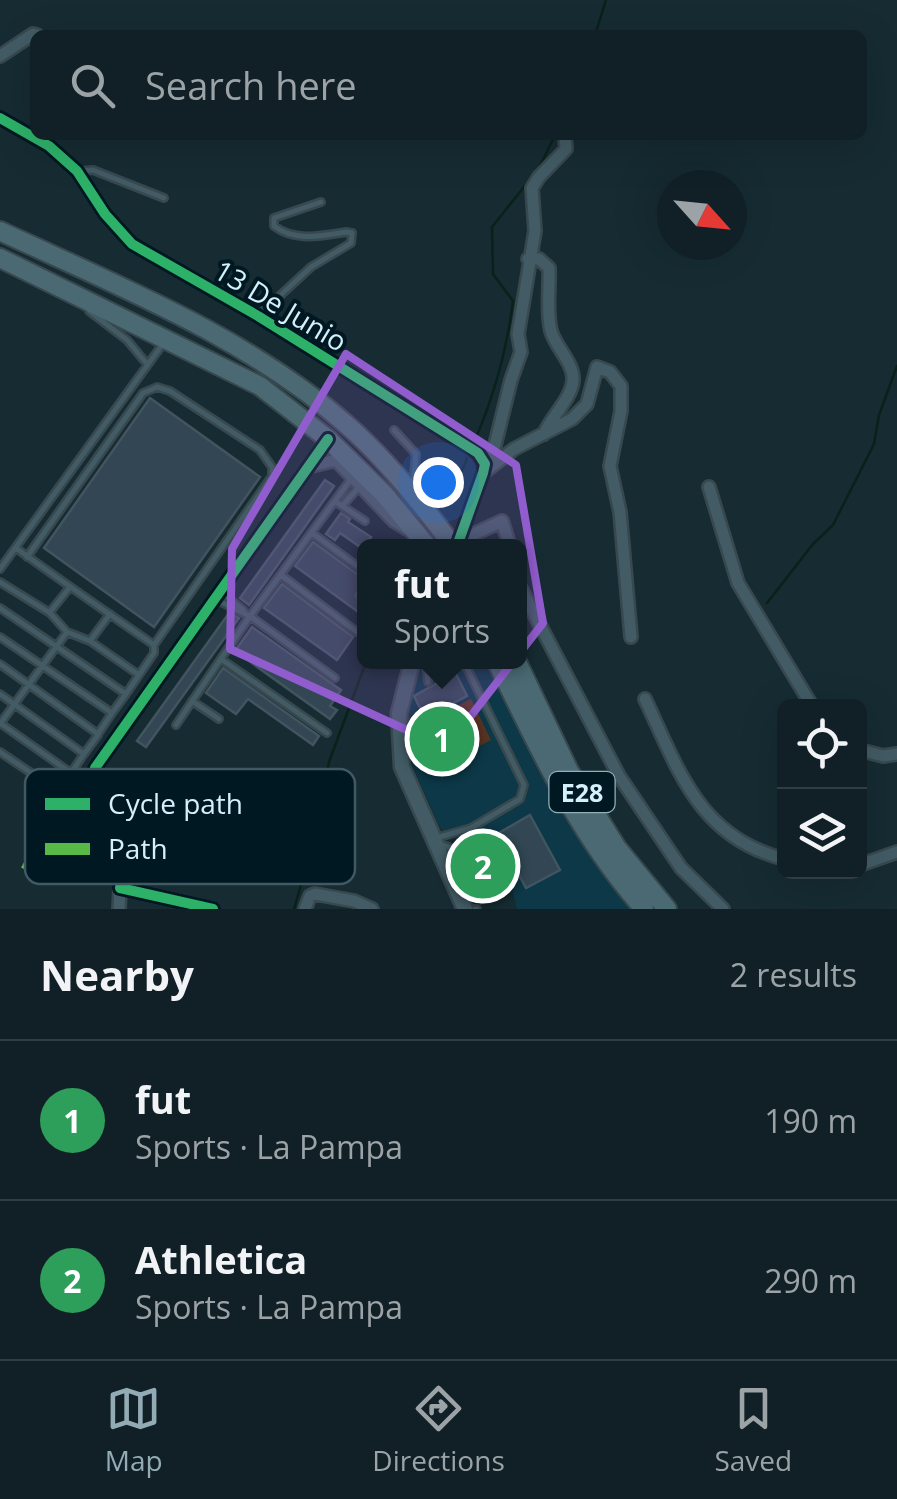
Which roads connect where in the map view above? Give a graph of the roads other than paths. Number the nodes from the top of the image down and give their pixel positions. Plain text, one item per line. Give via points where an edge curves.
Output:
1 (30, 36) edge
2 (0, 56) edge
3 (0, 118) edge
4 (30, 135) edge
5 (39, 140) edge
6 (565, 140) edge
7 (77, 171) junction
8 (164, 198) dead end
9 (321, 202) dead end
10 (0, 231) edge
11 (0, 258) edge
12 (528, 259) junction
13 (51, 283) junction
14 (178, 314) junction
15 (258, 316) junction
16 (168, 338) junction
17 (147, 364) junction
18 (394, 430) dead end
19 (544, 435) junction
20 (327, 441) junction
21 (336, 460) junction
22 (311, 466) junction
23 (484, 468) junction
24 (355, 483) junction
25 (709, 487) dead end
26 (410, 492) junction
27 (340, 504) junction
28 (365, 521) dead end
29 (312, 533) junction
30 (419, 539) edge
31 (421, 539) edge
32 (453, 539) edge
33 (458, 539) edge
34 (464, 539) edge
35 (508, 539) edge
36 (16, 548) junction
37 (27, 557) junction
38 (357, 566) edge
39 (0, 570) edge
40 (281, 575) junction
41 (0, 582) edge
42 (70, 587) junction
43 (218, 596) junction
44 (527, 600) edge
45 (0, 608) edge
46 (50, 613) junction
47 (110, 614) junction
48 (247, 614) junction
49 (67, 632) junction
50 (357, 632) dead end
51 (631, 636) dead end
52 (0, 637) edge
53 (90, 641) junction
54 (154, 645) junction
55 (55, 646) junction
56 (221, 659) junction
57 (0, 664) edge
58 (41, 665) junction
59 (410, 669) edge
60 (427, 669) edge
61 (467, 669) edge
62 (503, 669) edge
63 (517, 669) edge
64 (139, 675) junction
65 (335, 678) dead end
66 (428, 682) dead end
67 (28, 684) junction
68 (518, 686) junction
69 (0, 694) edge
70 (126, 694) junction
71 (808, 699) edge
72 (645, 700) dead end
73 (192, 701) junction
74 (14, 704) junction
75 (112, 713) junction
76 (218, 719) dead end
77 (0, 724) edge
78 (176, 725) dead end
79 (327, 733) dead end
80 (98, 734) junction
81 (0, 752) edge
82 (867, 752) edge
83 (84, 754) junction
84 (897, 754) edge
85 (25, 769) edge
86 (64, 769) edge
87 (73, 769) edge
88 (95, 769) edge
89 (438, 841) junction
90 (897, 852) edge
91 (777, 856) edge
92 (867, 862) edge
93 (474, 878) dead end
94 (121, 884) edge
95 (120, 888) junction
96 (467, 908) edge
97 (119, 909) edge
98 (213, 909) edge
99 (305, 909) edge
100 (372, 909) edge
101 (644, 909) edge
102 (667, 909) edge
103 (722, 909) edge

1 - 2 street
3 - 4 street, 13 De Junio
5 - 7 street, 13 De Junio
6 - 12 street via 566,149 532,188 535,230
7 - 8 lane via 92,170
7 - 15 street, 13 De Junio via 132,244
9 - 15 lane via 274,218 274,226 303,238 352,233 351,242 311,267
10 - 14 main road
11 - 13 main road
12 - 19 street via 549,268 550,325 572,367 567,396
12 - 23 street via 521,352
13 - 16 main road
13 - 17 lane
14 - 16 lane
14 - 26 main road via 281,374 349,426
15 - 23 street, 13 De Junio via 478,453
16 - 17 lane
16 - 20 main road via 260,386
17 - 36 lane
18 - 26 lane via 416,454
19 - 23 street
19 - 51 street via 587,404 597,367 617,379 621,410 610,466
20 - 21 street
20 - 22 street
20 - 31 main road
21 - 22 street
21 - 24 street
22 - 43 street
23 - 33 street
24 - 27 lane
24 - 30 street
25 - 71 street via 738,583
26 - 32 main road
27 - 28 lane
27 - 29 lane
29 - 38 lane
29 - 40 lane
34 - 35 street via 502,521
36 - 37 lane
36 - 39 lane
37 - 42 lane
37 - 54 lane via 143,393 165,388 260,450 272,476
40 - 48 lane
40 - 50 lane
41 - 46 lane
42 - 46 lane
42 - 47 lane
43 - 48 lane
43 - 88 street
44 - 103 street via 619,776 681,868
45 - 55 lane
46 - 49 lane
47 - 53 lane
47 - 54 lane
48 - 56 lane
48 - 65 lane
49 - 53 lane
49 - 55 lane
52 - 58 lane
53 - 64 lane
54 - 64 lane
55 - 58 lane
55 - 70 lane
56 - 73 lane
56 - 79 lane
57 - 67 lane
58 - 67 lane
58 - 75 lane
59 - 89 street via 399,714 402,767
60 - 66 lane
61 - 89 lane via 524,792
62 - 68 main road, E28
63 - 68 main road, E28
64 - 70 lane
67 - 74 lane
67 - 80 lane
68 - 101 main road, E28 via 546,764
68 - 102 main road, E28 via 617,848
69 - 74 lane
70 - 75 lane
72 - 91 street via 701,809 729,834
73 - 76 lane
73 - 78 lane
74 - 77 lane
74 - 83 lane
75 - 80 lane
77 - 86 lane
80 - 83 lane
81 - 85 lane
82 - 84 street
83 - 87 lane
89 - 93 lane via 466,860
89 - 96 street
90 - 92 street
94 - 95 street
95 - 97 street
95 - 98 street
99 - 100 street via 310,896 319,894

